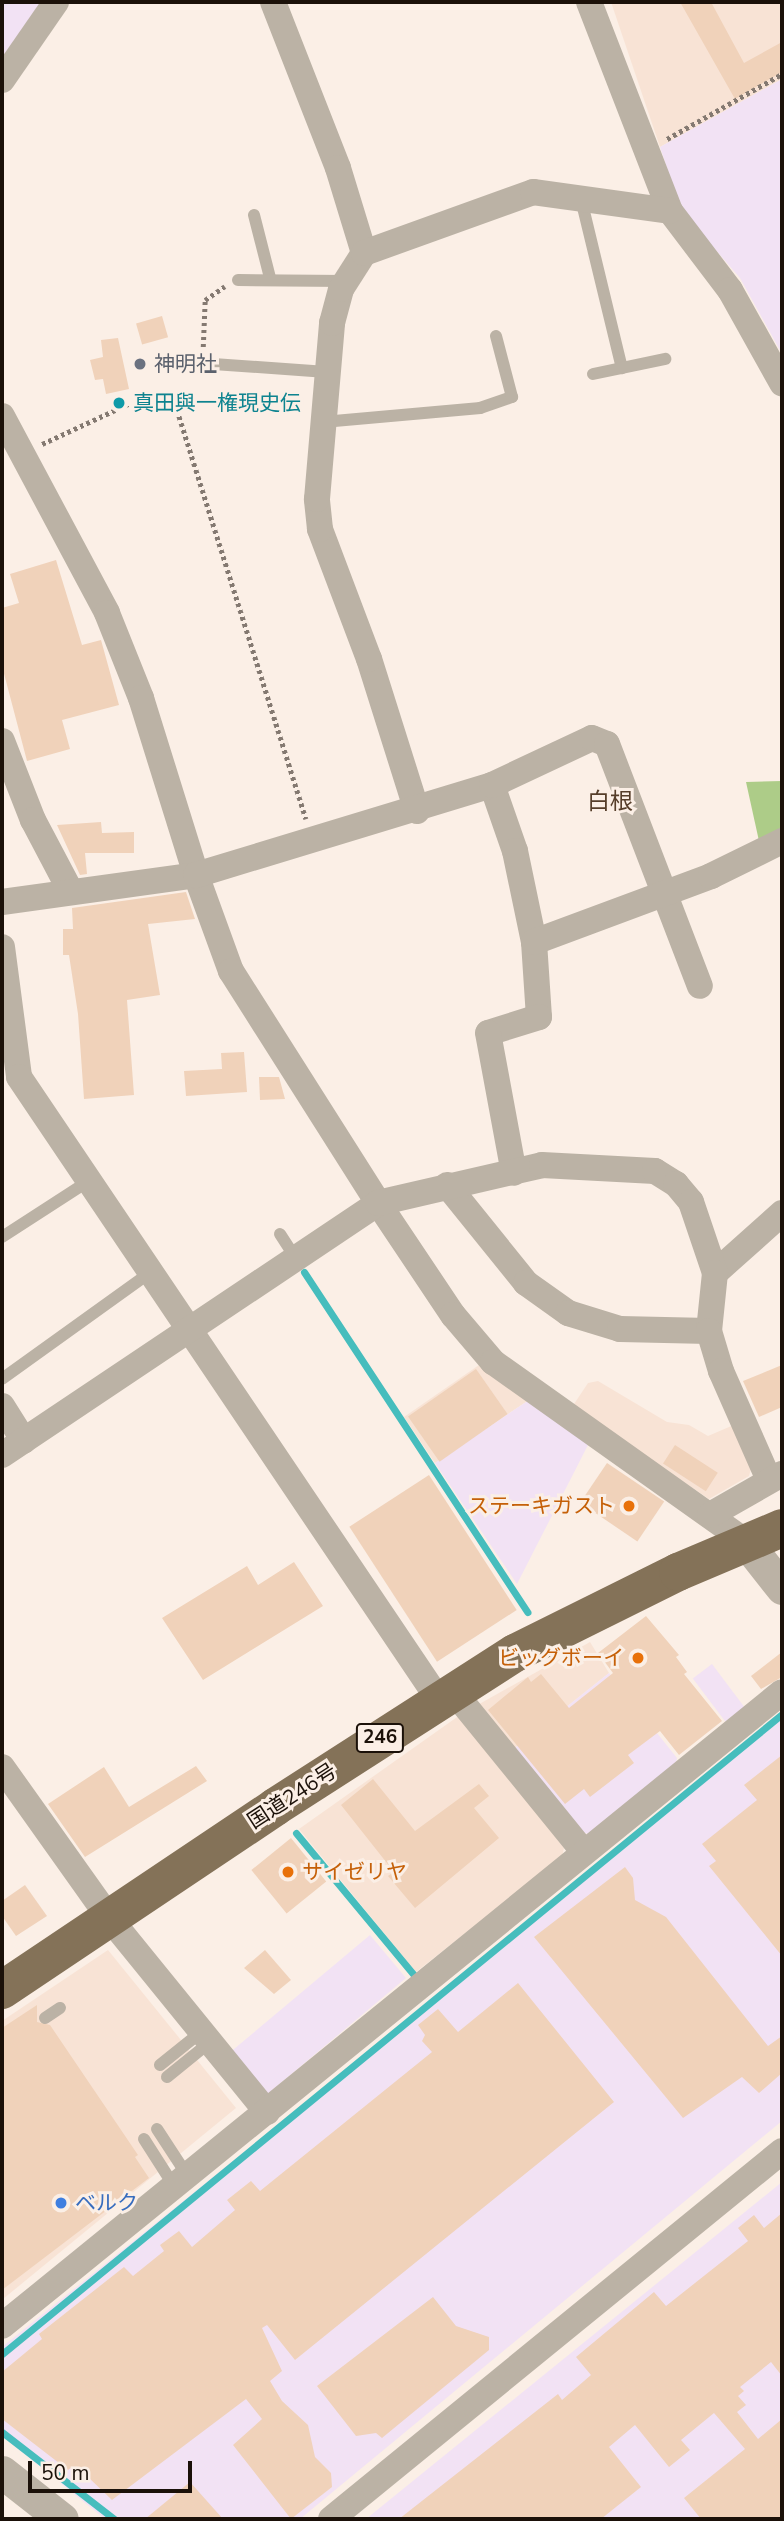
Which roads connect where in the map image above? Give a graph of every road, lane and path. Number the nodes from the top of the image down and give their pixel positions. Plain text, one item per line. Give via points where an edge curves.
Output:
1 (56, 2) edge
2 (273, 2) edge
3 (589, 2) edge
4 (782, 74) edge
5 (2, 80) edge
6 (647, 150) junction
7 (581, 199) junction
8 (670, 211) junction
9 (254, 215) dead end
10 (365, 253) junction
11 (270, 278) junction
12 (238, 280) joint
13 (346, 281) junction
14 (496, 336) dead end
15 (665, 359) dead end
16 (201, 363) joint
17 (622, 368) junction
18 (327, 372) junction
19 (593, 374) dead end
20 (782, 383) edge
21 (175, 403) dead end
22 (128, 404) dead end
23 (2, 416) edge
24 (323, 422) junction
25 (22, 454) junction
26 (2, 741) edge
27 (492, 786) junction
28 (417, 811) junction
29 (312, 841) junction
30 (782, 841) edge
31 (195, 876) junction
32 (71, 892) junction
33 (666, 892) junction
34 (2, 902) edge
35 (534, 942) junction
36 (2, 947) edge
37 (700, 986) dead end
38 (514, 1173) junction
39 (90, 1180) junction
40 (447, 1185) junction
41 (378, 1203) junction
42 (782, 1213) edge
43 (280, 1234) dead end
44 (2, 1237) edge
45 (296, 1259) junction
46 (151, 1272) junction
47 (715, 1273) junction
48 (191, 1331) junction
49 (709, 1331) junction
50 (2, 1378) edge
51 (2, 1406) edge
52 (24, 1441) junction
53 (2, 1455) edge
54 (776, 1477) edge
55 (710, 1515) junction
56 (782, 1528) edge
57 (745, 1541) junction
58 (782, 1588) edge
59 (782, 1692) edge
60 (446, 1695) junction
61 (3, 1773) edge
62 (583, 1851) junction
63 (110, 1919) junction
64 (2, 1990) edge
65 (60, 2008) dead end
66 (45, 2018) dead end
67 (205, 2037) junction
68 (163, 2071) dead end
69 (267, 2112) junction
70 (158, 2129) dead end
71 (144, 2139) dead end
72 (782, 2151) edge
73 (181, 2180) junction
74 (4, 2319) edge
75 (2, 2472) edge
76 (62, 2519) edge
77 (331, 2519) edge

1 - 5 street
2 - 10 street via 338,168
3 - 6 street
4 - 6 path
6 - 8 street
7 - 8 street
7 - 10 street via 533,192
7 - 17 lane
8 - 20 street via 730,290
9 - 11 lane
10 - 13 street
11 - 12 lane
11 - 13 lane
12 - 16 path via 205,300
13 - 18 street via 332,323
14 - 24 lane via 512,397 480,408
15 - 17 lane
16 - 18 lane
17 - 19 lane
18 - 24 street
21 - 29 path
22 - 25 path
23 - 25 street
24 - 28 street via 317,499 320,529 369,659
25 - 31 street via 107,613 141,698
26 - 32 street via 33,820
27 - 28 street
27 - 33 street via 592,738 607,744
27 - 35 street via 516,851
28 - 29 street
29 - 31 street
30 - 33 street
31 - 32 street
31 - 41 street via 231,971
32 - 34 street
33 - 35 street
33 - 37 street
35 - 38 street via 539,1017 488,1033
36 - 39 street via 19,1077
38 - 40 street
38 - 47 street via 542,1165 655,1171 676,1184 691,1202
39 - 44 lane
39 - 46 street
40 - 41 street
40 - 49 street via 526,1283 568,1313 620,1329
41 - 45 street
41 - 55 street via 453,1315 493,1362
42 - 47 street
43 - 45 lane
45 - 48 street
46 - 48 street
46 - 50 lane
47 - 49 street
48 - 52 street
48 - 60 street
49 - 54 street via 721,1371
51 - 52 street
52 - 53 street
54 - 55 street
55 - 57 street
56 - 57 highway, 国道246号 / 246
57 - 58 street
57 - 60 highway, 国道246号 / 246 via 515,1653
59 - 62 street
60 - 62 street
60 - 63 highway, 国道246号 / 246
61 - 63 street
62 - 69 street
63 - 64 highway, 国道246号 / 246
63 - 67 street
65 - 66 lane
67 - 68 lane
67 - 69 street
69 - 73 street
70 - 73 lane
71 - 73 lane
72 - 77 street
73 - 74 street
75 - 76 street

